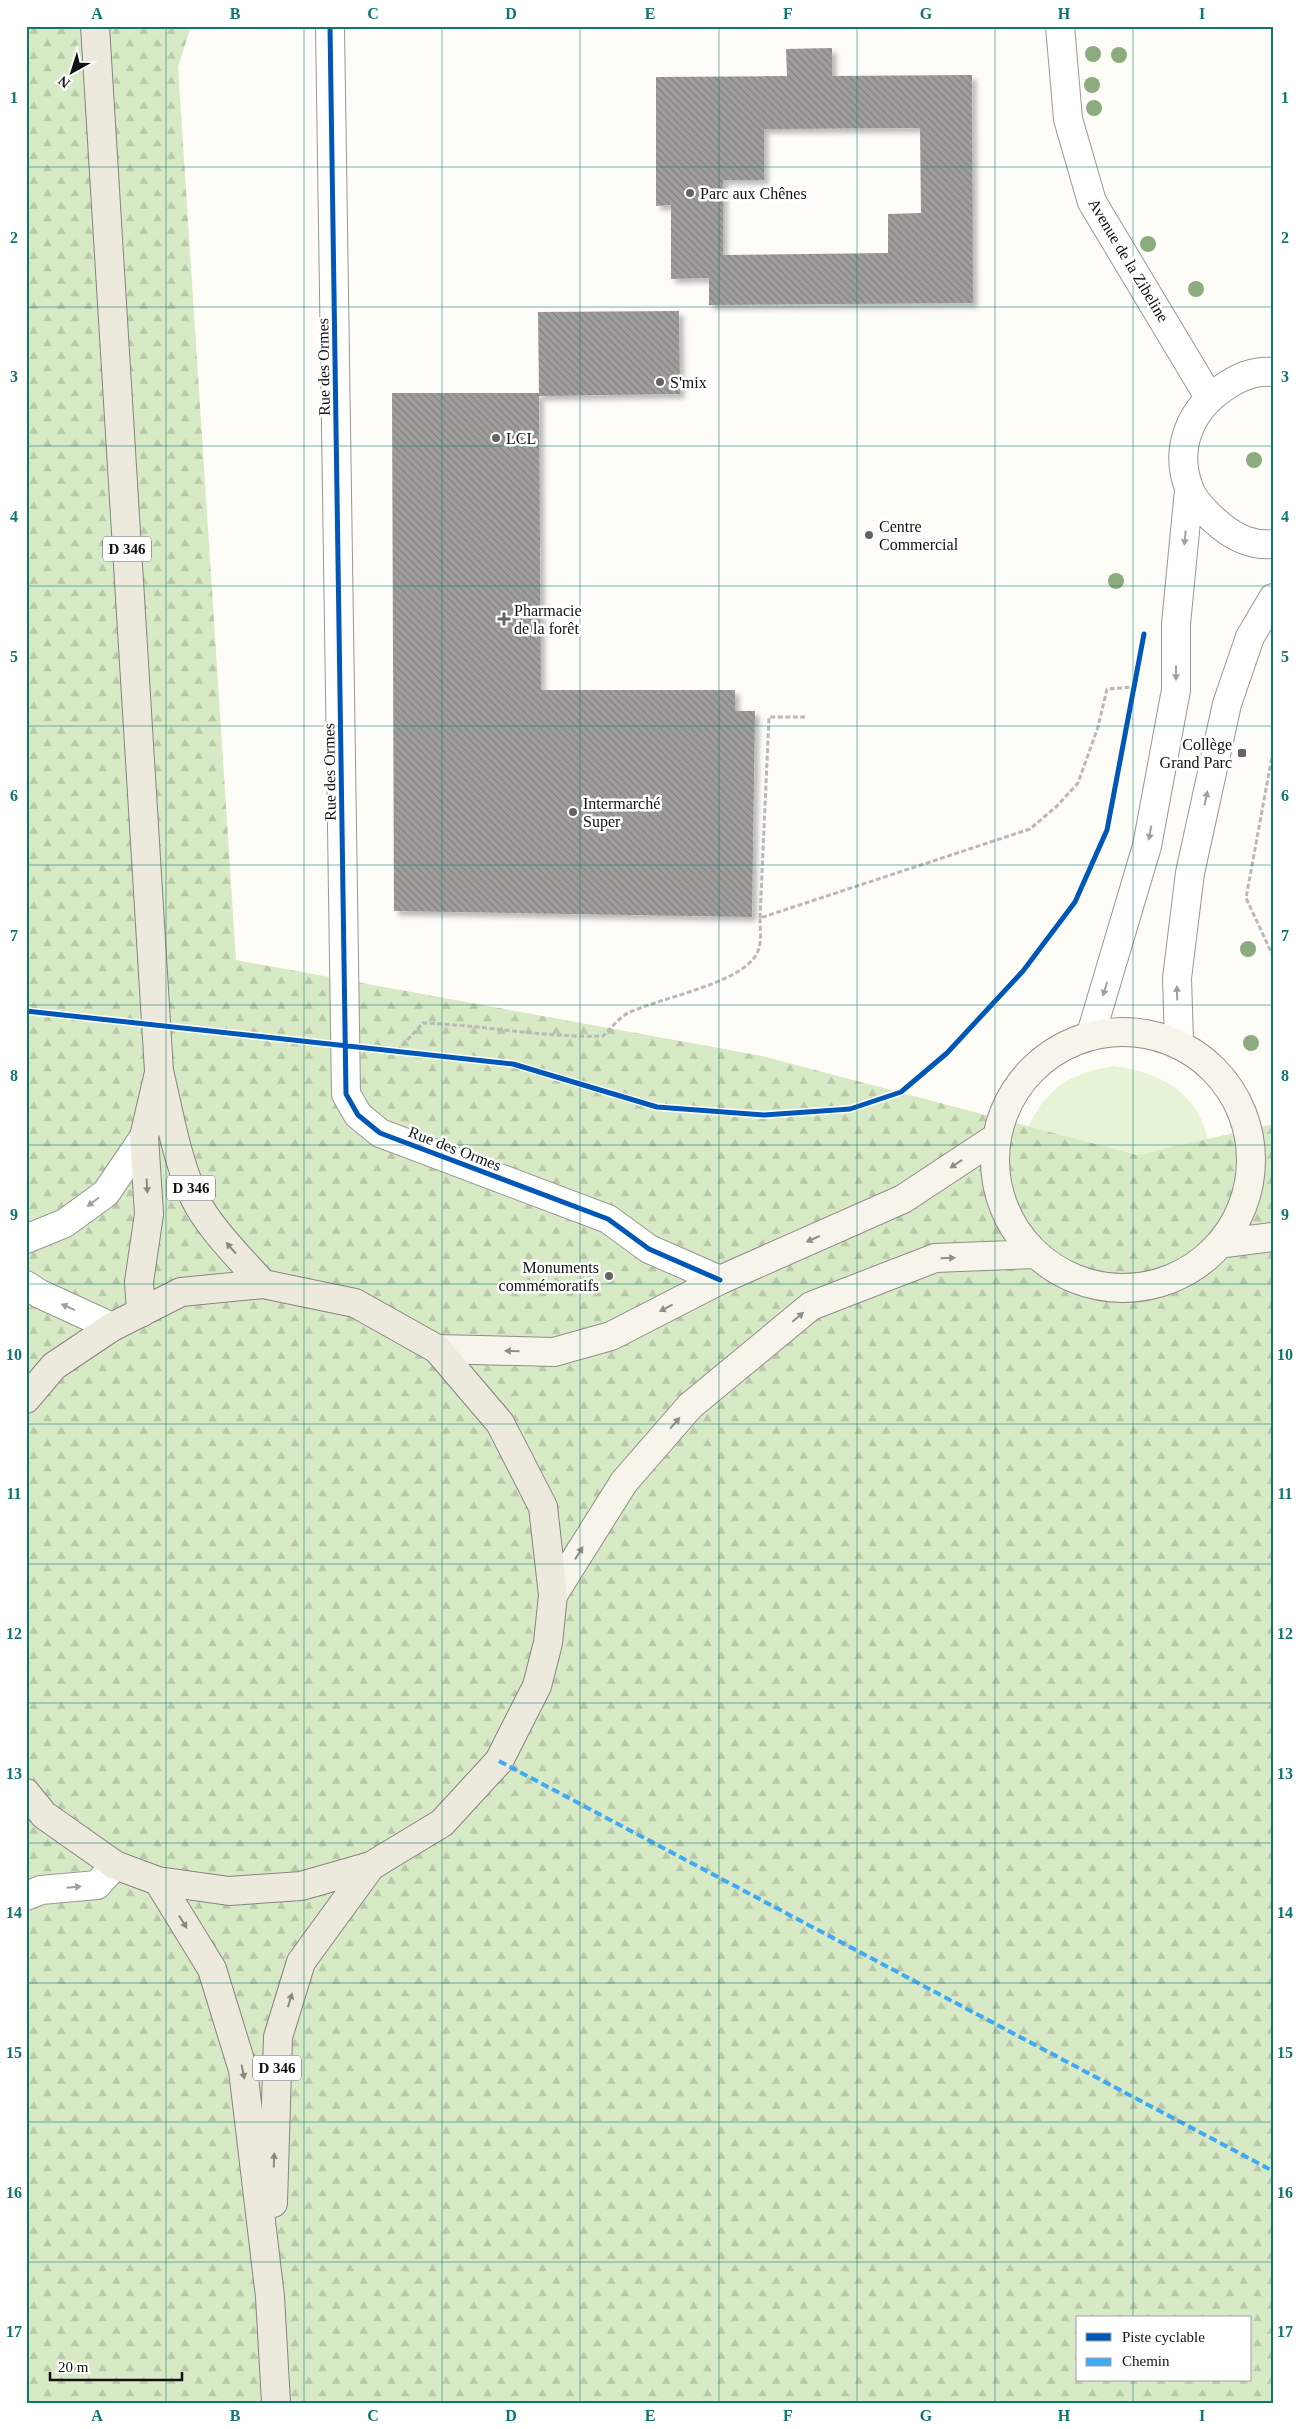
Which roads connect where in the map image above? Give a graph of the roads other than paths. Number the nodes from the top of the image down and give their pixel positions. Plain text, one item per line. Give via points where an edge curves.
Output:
1 (95, 26) edge
2 (330, 26) edge
3 (1060, 26) edge
4 (1273, 372) edge
5 (1210, 397) junction
6 (1189, 490) junction
7 (1273, 544) edge
8 (1273, 598) edge
9 (1091, 1034) junction
10 (1179, 1042) junction
11 (159, 1071) junction
12 (997, 1136) junction
13 (144, 1137) junction
14 (1263, 1144) edge
15 (1273, 1238) edge
16 (26, 1239) edge
17 (1224, 1244) junction
18 (1036, 1254) junction
19 (720, 1280) junction
20 (26, 1284) edge
21 (263, 1284) junction
22 (141, 1313) junction
23 (112, 1326) junction
24 (437, 1349) junction
25 (26, 1399) edge
26 (553, 1595) junction
27 (26, 1793) edge
28 (115, 1865) junction
29 (371, 1866) junction
30 (158, 1881) junction
31 (26, 1896) edge
32 (270, 2297) junction
33 (276, 2403) edge

1 - 11 main road, D 346
2 - 19 street, Rue des Ormes via 346,1094 358,1115 380,1133 608,1219 649,1249
3 - 5 street, Avenue de la Zibeline via 1068,119 1092,202
4 - 5 street via 1237,378
5 - 6 street via 1195,414 1185,441 1184,470
6 - 7 street via 1210,517 1236,538
6 -> 9 street via 1176,624 1176,690 1147,846
10 -> 8 street via 1177,978 1192,863 1227,704 1250,637
9 - 10 main road via 1136,1031
9 - 12 main road via 1058,1048 1030,1071 1008,1101
10 - 14 main road via 1241,1104
11 - 13 main road, D 346
21 -> 11 main road, D 346 via 226,1243 194,1198 180,1158
12 - 18 main road via 996,1179 1010,1220
12 -> 19 main road via 903,1199
13 -> 16 street via 106,1193 65,1223
13 -> 22 main road, D 346 via 149,1214 139,1282
14 - 17 main road via 1250,1191
15 - 17 main road
17 - 18 main road via 1161,1284 1117,1289 1074,1278
26 -> 18 main road via 624,1482 690,1406 811,1306 935,1258
19 -> 24 main road via 611,1336 554,1352
23 -> 20 street via 40,1294
21 - 22 main road via 181,1292
21 - 24 main road via 355,1303
22 - 23 main road
23 - 25 main road via 54,1366
24 - 26 main road via 500,1423 543,1507
26 - 29 main road via 548,1643 537,1686 499,1761 442,1823
27 - 28 main road via 44,1815
28 - 30 main road
31 -> 28 street via 41,1890 96,1885
29 - 30 main road via 301,1886 229,1891
32 -> 29 main road, D 346 via 278,2037 301,1962
30 -> 32 main road, D 346 via 212,1969 243,2070
32 - 33 main road, D 346

